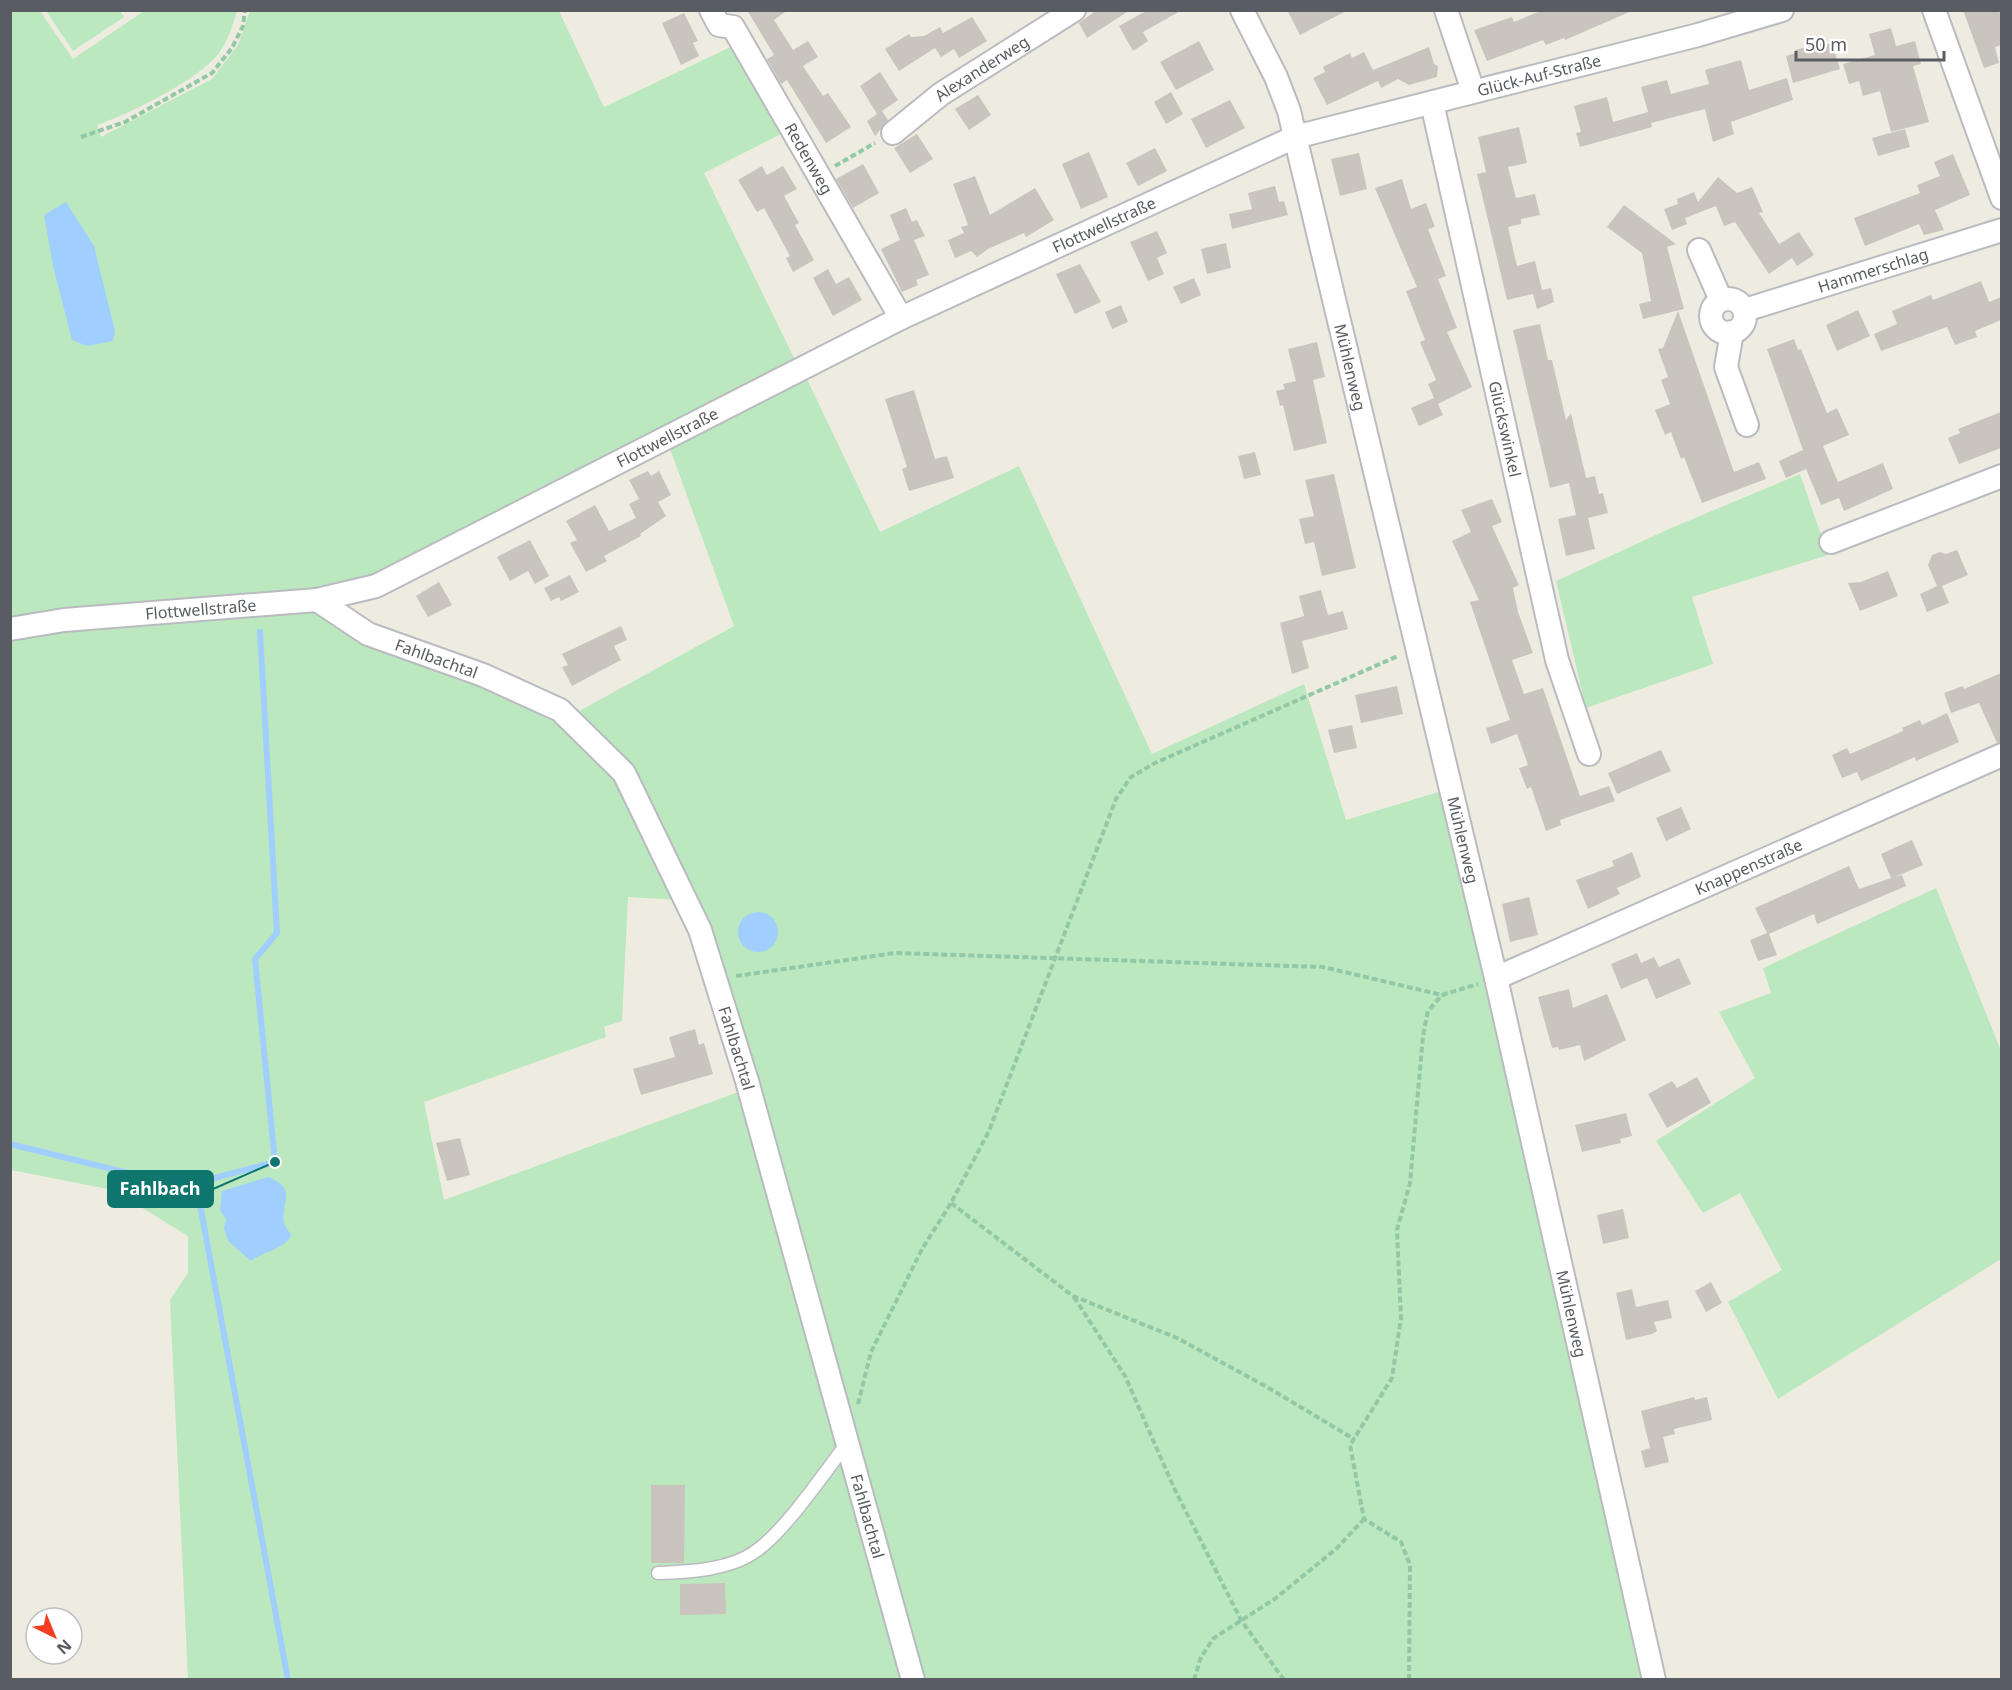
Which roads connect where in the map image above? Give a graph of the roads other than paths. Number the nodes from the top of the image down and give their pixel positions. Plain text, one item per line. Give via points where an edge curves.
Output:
1 (711, 10) edge
2 (1074, 10) edge
3 (1242, 10) edge
4 (1446, 10) edge
5 (1782, 10) edge
6 (1934, 10) edge
7 (1473, 91) junction
8 (1432, 103) junction
9 (893, 133) road end
10 (1295, 137) junction
11 (2001, 198) edge
12 (2001, 230) edge
13 (1699, 250) dead end
14 (1721, 300) junction
15 (1744, 310) junction
16 (901, 318) junction
17 (1732, 332) junction
18 (1747, 425) dead end
19 (2001, 476) edge
20 (1831, 543) dead end
21 (317, 600) junction
22 (10, 629) edge
23 (1589, 754) dead end
24 (2001, 755) edge
25 (1496, 978) junction
26 (848, 1442) junction
27 (658, 1573) dead end
28 (913, 1680) edge
29 (1654, 1680) edge

1 - 16 street, Redenweg via 718,25 733,27
2 - 9 street, Alexanderweg via 941,94
3 - 10 street, Mühlenweg via 1276,76
4 - 7 street
5 - 7 street, Glück-Auf-Straße
6 - 11 street
7 - 8 street, Glück-Auf-Straße
8 - 10 street, Glück-Auf-Straße
8 - 23 street, Glückswinkel via 1557,660
10 - 16 street, Flottwellstraße
10 - 25 street, Mühlenweg
12 - 15 street, Hammerschlag
13 - 14 street
14 - 15 street via 1738,301
14 - 17 street via 1713,308 1711,319 1721,332
15 - 17 street via 1744,321
16 - 21 street, Flottwellstraße via 376,586
17 - 18 street via 1726,367
19 - 20 street
21 - 22 street, Flottwellstraße via 64,620
21 - 26 street, Fahlbachtal via 368,634 483,675 560,710 624,773 700,930 747,1081
24 - 25 street, Knappenstraße
25 - 29 street, Mühlenweg
26 - 27 lane via 774,1536 755,1553 690,1572
26 - 28 street, Fahlbachtal

